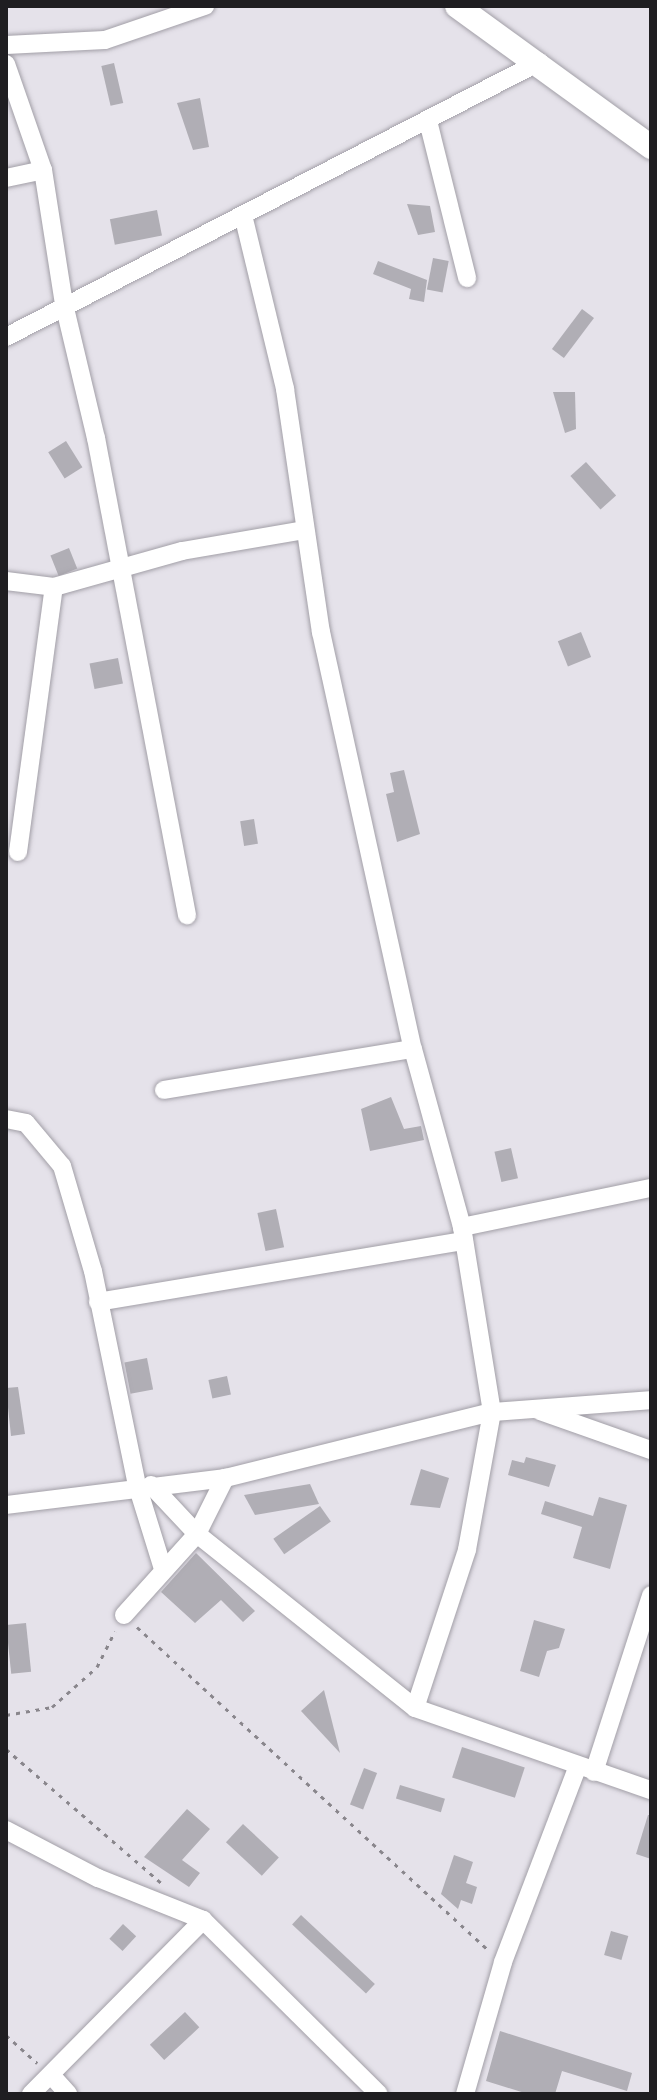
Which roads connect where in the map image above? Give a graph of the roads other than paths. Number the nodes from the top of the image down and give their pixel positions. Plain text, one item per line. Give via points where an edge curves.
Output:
1 (205, 6) edge
2 (457, 6) edge
3 (6, 45) edge
4 (539, 62) junction
5 (6, 64) edge
6 (428, 121) junction
7 (651, 147) edge
8 (43, 170) junction
9 (6, 178) edge
10 (244, 219) junction
11 (467, 278) dead end
12 (64, 304) junction
13 (6, 337) edge
14 (305, 530) junction
15 (118, 566) junction
16 (6, 581) edge
17 (54, 587) junction
18 (18, 852) dead end
19 (187, 915) dead end
20 (413, 1049) junction
21 (164, 1090) dead end
22 (6, 1119) edge
23 (651, 1188) edge
24 (463, 1234) junction
25 (98, 1302) junction
26 (651, 1400) edge
27 (534, 1409) junction
28 (492, 1412) junction
29 (651, 1450) edge
30 (225, 1478) junction
31 (144, 1485) junction
32 (6, 1505) edge
33 (197, 1534) junction
34 (162, 1566) junction
35 (651, 1595) edge
36 (124, 1615) road end
37 (415, 1708) junction
38 (586, 1769) junction
39 (651, 1790) edge
40 (9, 1837) edge
41 (203, 1920) junction
42 (52, 2076) junction
43 (31, 2094) edge
44 (68, 2094) edge
45 (379, 2094) edge
46 (465, 2094) edge

1 - 3 street via 105,40
2 - 4 street
4 - 6 street
4 - 7 street
5 - 8 street
6 - 10 street
6 - 11 street
8 - 9 street
8 - 12 street
10 - 12 street
10 - 14 street via 285,389
12 - 13 street
12 - 15 street
14 - 15 street
14 - 20 street via 321,632
15 - 17 street
15 - 19 street
16 - 17 street
17 - 18 street
20 - 21 street
20 - 24 street
22 - 25 street via 26,1123 62,1166
23 - 24 street
24 - 25 street
24 - 28 street
25 - 31 street
26 - 27 street
27 - 28 street
27 - 29 street
28 - 30 street
28 - 37 street via 467,1550
30 - 31 street
30 - 33 street
31 - 32 street
31 - 33 street
31 - 34 street
33 - 34 street
33 - 37 street
34 - 36 street
35 - 38 street
37 - 38 street
38 - 39 street
38 - 46 street via 503,1962
40 - 41 street
41 - 42 street
41 - 45 street
42 - 43 street
42 - 44 street

